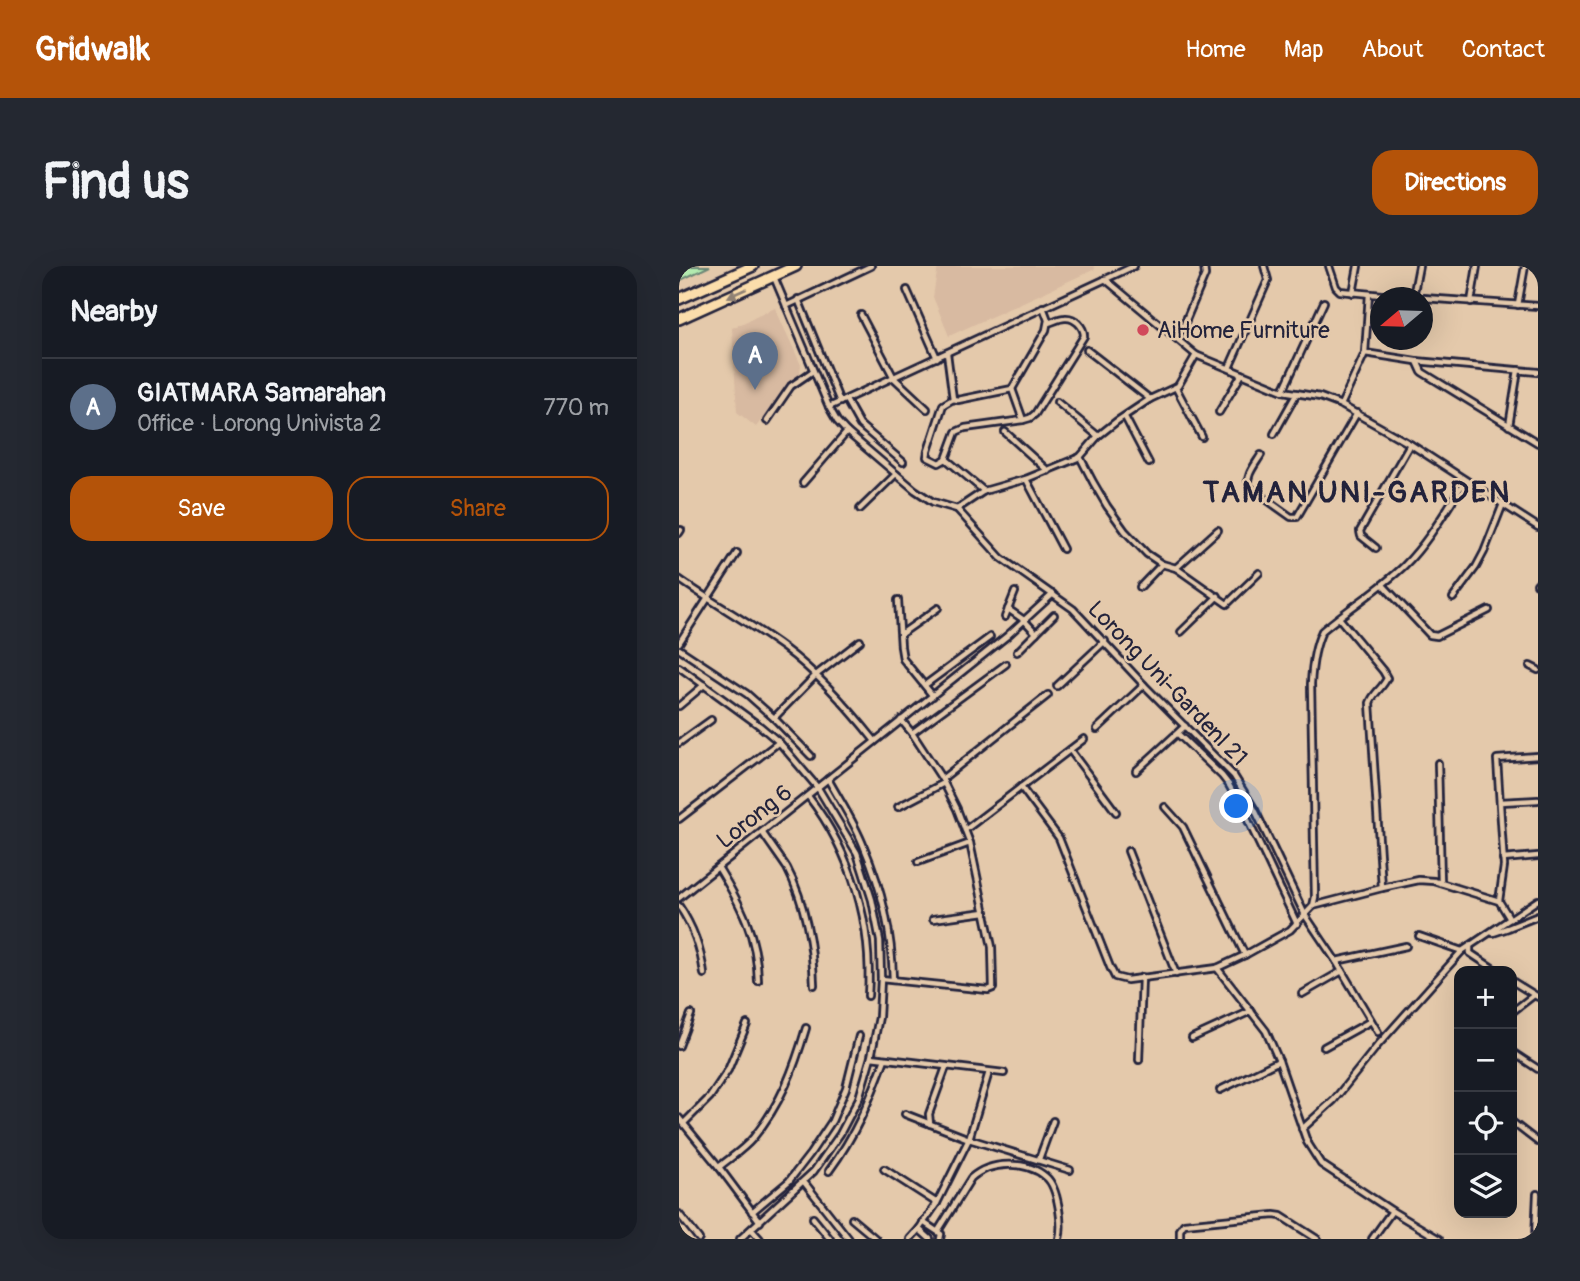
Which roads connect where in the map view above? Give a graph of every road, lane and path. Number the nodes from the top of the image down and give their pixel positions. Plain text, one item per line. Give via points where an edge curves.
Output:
1 (753, 266) edge
2 (796, 266) edge
3 (871, 266) edge
4 (1134, 266) edge
5 (1204, 266) edge
6 (1264, 266) edge
7 (1329, 266) edge
8 (1358, 266) edge
9 (1419, 266) edge
10 (1477, 266) edge
11 (1525, 266) edge
12 (774, 277) junction
13 (1105, 279) junction
14 (1415, 287) edge
15 (907, 290) dead end
16 (1353, 293) junction
17 (1369, 294) joint
18 (679, 299) edge
19 (798, 299) junction
20 (1433, 299) edge
21 (1324, 302) dead end
22 (1471, 302) junction
23 (1518, 305) junction
24 (786, 306) junction
25 (1538, 306) edge
26 (1043, 307) junction
27 (861, 315) dead end
28 (679, 319) edge
29 (1048, 323) junction
30 (1177, 337) junction
31 (1087, 350) dead end
32 (947, 353) junction
33 (1365, 354) junction
34 (1196, 355) junction
35 (937, 358) junction
36 (1416, 360) junction
37 (1229, 368) junction
38 (1518, 370) junction
39 (813, 371) junction
40 (1538, 372) edge
41 (1242, 374) junction
42 (894, 378) junction
43 (1175, 387) junction
44 (1012, 388) junction
45 (1283, 391) junction
46 (1297, 393) junction
47 (953, 399) junction
48 (1150, 399) junction
49 (843, 401) junction
50 (1057, 401) dead end
51 (1341, 405) junction
52 (829, 407) junction
53 (927, 409) dead end
54 (1219, 412) dead end
55 (1357, 413) junction
56 (1125, 417) junction
57 (1023, 420) junction
58 (767, 421) dead end
59 (1509, 426) junction
60 (847, 432) junction
61 (1005, 432) dead end
62 (1274, 434) dead end
63 (1098, 436) junction
64 (1202, 437) dead end
65 (1538, 443) edge
66 (1410, 444) junction
67 (1261, 455) dead end
68 (1080, 457) junction
69 (946, 458) junction
70 (903, 462) dead end
71 (1149, 463) dead end
72 (1048, 471) junction
73 (896, 474) junction
74 (1026, 480) junction
75 (1465, 481) junction
76 (803, 483) dead end
77 (984, 491) junction
78 (1503, 504) junction
79 (860, 509) dead end
80 (957, 509) junction
81 (1538, 527) edge
82 (1218, 530) dead end
83 (1377, 548) dead end
84 (1063, 550) dead end
85 (737, 553) dead end
86 (1162, 564) junction
87 (1176, 568) junction
88 (1259, 573) dead end
89 (679, 579) edge
90 (1383, 585) junction
91 (1140, 587) dead end
92 (1015, 592) dead end
93 (1053, 594) junction
94 (1218, 596) junction
95 (707, 598) junction
96 (1453, 598) dead end
97 (898, 600) dead end
98 (938, 608) dead end
99 (1008, 609) junction
100 (1489, 610) dead end
101 (1055, 615) dead end
102 (1005, 617) dead end
103 (1339, 618) junction
104 (1024, 620) junction
105 (1181, 632) dead end
106 (1036, 633) junction
107 (901, 634) junction
108 (990, 637) dead end
109 (860, 641) dead end
110 (1105, 641) junction
111 (679, 643) edge
112 (679, 649) edge
113 (1017, 652) dead end
114 (1006, 664) dead end
115 (1530, 666) dead end
116 (679, 667) edge
117 (1538, 670) edge
118 (816, 676) junction
119 (704, 685) junction
120 (925, 685) junction
121 (1144, 685) junction
122 (1057, 686) dead end
123 (1048, 695) dead end
124 (933, 696) junction
125 (679, 706) edge
126 (774, 718) junction
127 (712, 720) dead end
128 (901, 720) junction
129 (1185, 726) junction
130 (1097, 729) dead end
131 (912, 733) junction
132 (1178, 734) junction
133 (1084, 740) dead end
134 (875, 741) junction
135 (779, 742) junction
136 (679, 743) edge
137 (1070, 750) junction
138 (811, 756) dead end
139 (1538, 756) edge
140 (1438, 763) dead end
141 (1136, 771) dead end
142 (828, 779) junction
143 (943, 781) junction
144 (1021, 787) junction
145 (818, 788) junction
146 (808, 796) junction
147 (1538, 800) edge
148 (1500, 802) junction
149 (898, 807) dead end
150 (1165, 807) dead end
151 (1255, 810) junction
152 (1116, 813) dead end
153 (1245, 814) junction
154 (679, 820) edge
155 (965, 830) junction
156 (762, 832) junction
157 (970, 843) junction
158 (1128, 850) dead end
159 (1538, 856) edge
160 (1503, 859) junction
161 (918, 862) dead end
162 (718, 867) junction
163 (1441, 883) junction
164 (1382, 888) junction
165 (679, 898) edge
166 (1538, 900) edge
167 (1499, 901) junction
168 (679, 906) edge
169 (1313, 906) junction
170 (985, 912) junction
171 (1305, 915) junction
172 (1538, 916) edge
173 (933, 919) dead end
174 (1510, 919) junction
175 (1297, 924) junction
176 (1487, 934) junction
177 (1419, 936) dead end
178 (1406, 946) dead end
179 (1470, 946) junction
180 (1462, 951) junction
181 (1245, 955) junction
182 (1336, 961) junction
183 (1490, 966) edge
184 (1217, 968) junction
185 (1342, 971) junction
186 (704, 974) dead end
187 (1176, 974) junction
188 (1142, 977) junction
189 (881, 979) junction
190 (894, 980) junction
191 (758, 981) dead end
192 (1517, 984) edge
193 (814, 985) dead end
194 (1302, 993) dead end
195 (868, 996) dead end
196 (1536, 996) edge
197 (1517, 1009) edge
198 (1251, 1012) junction
199 (691, 1014) dead end
200 (1371, 1021) junction
201 (747, 1024) dead end
202 (806, 1028) dead end
203 (1378, 1032) dead end
204 (859, 1036) dead end
205 (1192, 1038) dead end
206 (679, 1046) edge
207 (1324, 1048) dead end
208 (1517, 1055) edge
209 (871, 1058) junction
210 (885, 1059) junction
211 (1139, 1060) dead end
212 (1279, 1061) junction
213 (946, 1067) junction
214 (1538, 1069) edge
215 (989, 1072) junction
216 (1004, 1073) dead end
217 (1220, 1090) dead end
218 (905, 1114) dead end
219 (679, 1118) edge
220 (1053, 1121) dead end
221 (684, 1123) junction
222 (930, 1124) junction
223 (1517, 1126) edge
224 (1302, 1129) junction
225 (969, 1139) junction
226 (1538, 1142) edge
227 (1039, 1159) junction
228 (719, 1167) junction
229 (884, 1169) dead end
230 (1070, 1170) dead end
231 (829, 1171) dead end
232 (804, 1182) junction
233 (1537, 1194) edge
234 (937, 1203) junction
235 (1392, 1211) junction
236 (752, 1212) junction
237 (679, 1214) edge
238 (813, 1218) dead end
239 (852, 1219) dead end
240 (759, 1222) junction
241 (923, 1222) junction
242 (919, 1229) junction
243 (752, 1230) junction
244 (938, 1231) junction
245 (699, 1239) edge
246 (740, 1239) edge
247 (760, 1239) edge
248 (830, 1239) edge
249 (849, 1239) edge
250 (876, 1239) edge
251 (910, 1239) edge
252 (930, 1239) edge
253 (940, 1239) edge
254 (1059, 1239) edge
255 (1180, 1239) edge
256 (1317, 1239) edge
257 (1372, 1239) edge
258 (1439, 1239) edge
259 (1535, 1239) edge

1 - 18 highway
2 - 12 highway
3 - 19 street
4 - 13 street
5 - 30 street via 1205,275
6 - 37 street via 1268,280
7 - 16 street via 1336,287
8 - 16 street
9 - 14 street
10 - 22 street
11 - 23 street
12 - 24 street
12 -> 28 highway
13 - 26 street
13 - 30 street
15 - 35 street
16 - 17 street
17 - 33 street
19 - 24 street
19 - 49 street
20 - 22 street
21 - 45 street
22 - 23 street
23 - 25 street
24 - 39 street
26 - 29 street
26 - 32 street
27 - 42 street
29 - 44 street
29 - 57 street via 1073,318 1084,336 1035,414
30 - 34 street
31 - 48 street
32 - 35 street
32 - 47 street
33 - 36 street
33 - 51 street
34 - 37 street
34 - 43 street
35 - 42 street
36 - 38 street
36 - 59 street via 1422,372
37 - 41 street
38 - 40 street
38 - 59 street
39 - 52 street
39 - 58 street via 791,386
41 - 45 street
41 - 54 street
42 - 49 street
42 - 53 street
43 - 48 street
43 - 64 street
44 - 47 street
44 - 57 street
45 - 46 street
46 - 51 street
46 - 62 street
47 - 69 street via 943,405 927,457 939,463
48 - 56 street
49 - 52 street
49 - 70 street via 860,425
50 - 63 street
51 - 55 street
52 - 60 street
55 - 66 street
55 - 67 street via 1297,516 1291,517 1249,487 1248,477
56 - 63 street
56 - 71 street
57 - 69 street via 955,432
59 - 65 street
60 - 73 street
60 - 76 street
61 - 72 street
63 - 68 street
66 - 75 street
66 - 83 street via 1360,531
68 - 72 street
68 - 86 street via 1125,531
69 - 77 street
72 - 74 street
73 - 79 street
73 - 80 street via 933,502
74 - 77 street
74 - 84 street
75 - 78 street
75 - 90 street via 1433,532
77 - 80 street
78 - 81 street
78 - 96 street via 1480,559
80 - 93 street, Lorong Uni-Gardenl 21 via 1001,558
82 - 87 street
85 - 95 street
86 - 87 street
86 - 91 street
87 - 94 street
88 - 94 street via 1227,604
89 - 95 street
90 - 100 street via 1430,635 1437,636
90 - 103 street
92 - 99 street
93 - 104 street, Lorong 6
93 - 110 street, Lorong Uni-Gardenl 21
94 - 105 street
95 - 111 street
95 - 118 street via 784,648
97 - 107 street
98 - 107 street
99 - 102 street
99 - 104 street
101 - 106 street
103 - 164 street via 1387,678 1370,703
103 - 169 street via 1322,631 1313,658
104 - 106 street
104 - 124 street, Lorong 6
106 - 113 street
107 - 120 street via 903,659
108 - 120 street
109 - 118 street
110 - 121 street, Lorong Uni-Gardenl 21
110 - 122 street
112 - 126 street via 747,694
114 - 131 street
115 - 117 street
116 - 119 street
118 - 126 street
118 - 134 street
119 - 125 street
119 - 135 street
120 - 124 street
121 - 129 street, Lorong Uni-Gardenl 21
121 - 130 street
123 - 143 street
124 - 128 street, Lorong 6
126 - 138 street
127 - 136 street
128 - 131 street
128 - 134 street, Lorong 6
129 - 132 street
129 - 151 street, Lorong Uni-Gardenl 21 via 1234,776
131 - 143 street
132 - 141 street
132 - 153 street via 1222,776
133 - 137 street
134 - 142 street, Lorong 6
135 - 145 street
135 - 154 street
137 - 144 street
137 - 152 street
139 - 148 street via 1497,759
140 - 163 street
142 - 145 street, Lorong 6
142 - 190 street via 863,845 880,892
143 - 149 street
143 - 155 street
144 - 155 street
144 - 188 street via 1059,838 1115,977
145 - 146 street, Lorong 6
145 - 189 street via 857,853 880,941
146 - 156 street, Lorong 6
146 - 195 street via 839,845 859,897 868,940
147 - 148 street
148 - 160 street
150 - 181 street via 1183,827
151 - 153 street
151 - 171 street, Lorong Uni-Gardenl 21
153 - 175 street
155 - 157 street
156 - 162 street, Lorong 6
156 - 193 street via 787,870 801,905 812,947
157 - 161 street
157 - 170 street
158 - 187 street
159 - 160 street
160 - 167 street
162 - 165 street, Lorong 6
162 - 191 street via 750,930
163 - 164 street via 1419,880
163 - 167 street
164 - 169 street
166 - 174 street
167 - 174 street
168 - 186 street via 697,937
169 - 171 street
170 - 173 street
170 - 190 street via 993,988
171 - 175 street
171 - 182 street, Lorong Uni-Gardenl 21
172 - 176 street
174 - 176 street
175 - 181 street
176 - 179 street
177 - 180 street
178 - 182 street
179 - 180 street
179 - 183 street via 1470,953
180 - 224 street via 1334,1100
181 - 184 street
182 - 185 street, Lorong Uni-Gardenl 21
184 - 187 street
184 - 198 street
185 - 194 street
185 - 200 street, Lorong Uni-Gardenl 21
187 - 188 street
188 - 211 street
189 - 190 street
189 - 209 street
192 - 196 street
196 - 197 street
198 - 205 street
198 - 212 street via 1266,1031
199 - 206 street
200 - 203 street, Lorong Uni-Gardenl 21
200 - 207 street
201 - 221 street via 728,1070
202 - 228 street via 778,1104 751,1140
204 - 236 street via 832,1121 789,1181
208 - 214 street
209 - 210 street
209 - 232 street via 859,1098 840,1135
210 - 213 street
210 - 231 street via 869,1103
212 - 217 street
212 - 224 street
213 - 215 street
213 - 222 street via 929,1114
215 - 216 street
215 - 225 street
218 - 222 street
219 - 221 street
220 - 227 street
221 - 228 street
222 - 225 street
223 - 226 street
224 - 235 street via 1321,1164
225 - 227 street
225 - 234 street
227 - 230 street
228 - 236 street
229 - 234 street
232 - 240 street
232 - 249 street
233 - 259 street
234 - 241 street
235 - 257 street
235 - 258 street
236 - 240 street
237 - 245 street
238 - 248 street
239 - 250 street
240 - 243 street
241 - 242 street
241 - 244 street
242 - 251 street
242 - 252 street
243 - 246 street
243 - 247 street
244 - 253 street
244 - 254 street via 971,1178 994,1166 1010,1164 1030,1169 1052,1183
255 - 256 street via 1184,1224 1274,1215

